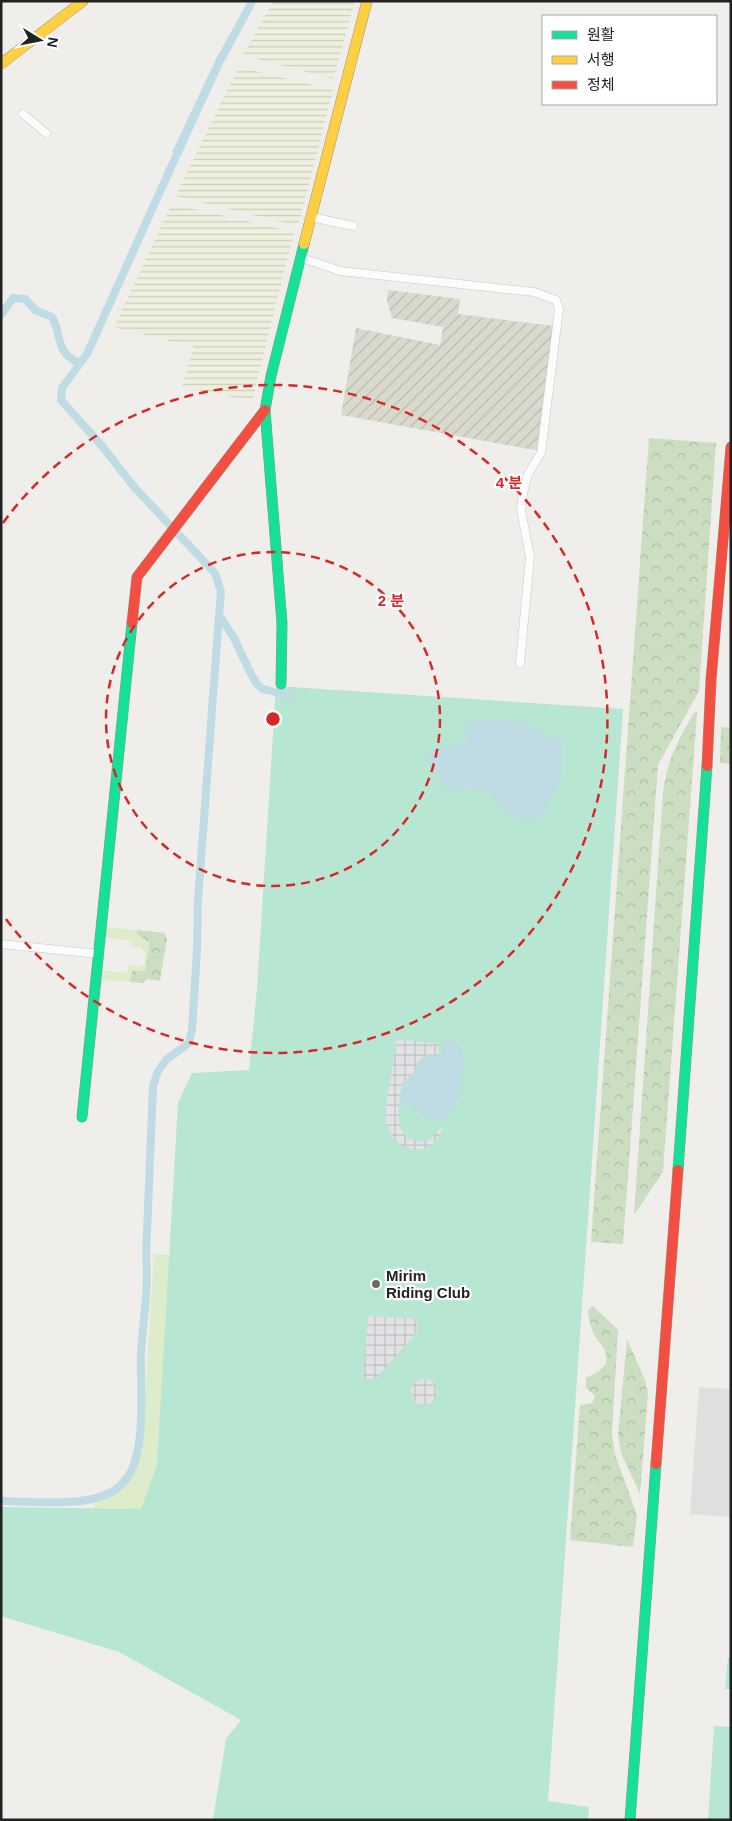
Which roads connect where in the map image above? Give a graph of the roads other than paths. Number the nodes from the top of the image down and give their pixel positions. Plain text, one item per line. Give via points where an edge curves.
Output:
1 (83, 1) edge
2 (367, 1) edge
3 (1, 64) edge
4 (23, 114) dead end
5 (46, 133) dead end
6 (310, 217) junction
7 (353, 226) dead end
8 (302, 258) junction
9 (265, 410) junction
10 (731, 447) edge
11 (520, 663) dead end
12 (282, 684) dead end
13 (1, 944) edge
14 (98, 954) junction
15 (82, 1117) dead end
16 (630, 1820) edge

1 - 3 street
2 - 6 street
4 - 5 street
6 - 7 street
6 - 8 street
8 - 9 street
8 - 11 street via 340,271 534,292 556,300 559,309 541,453 528,474 521,510 530,557
9 - 12 street via 282,624
9 - 14 street via 137,577
10 - 16 street via 711,680
13 - 14 street
14 - 15 street

